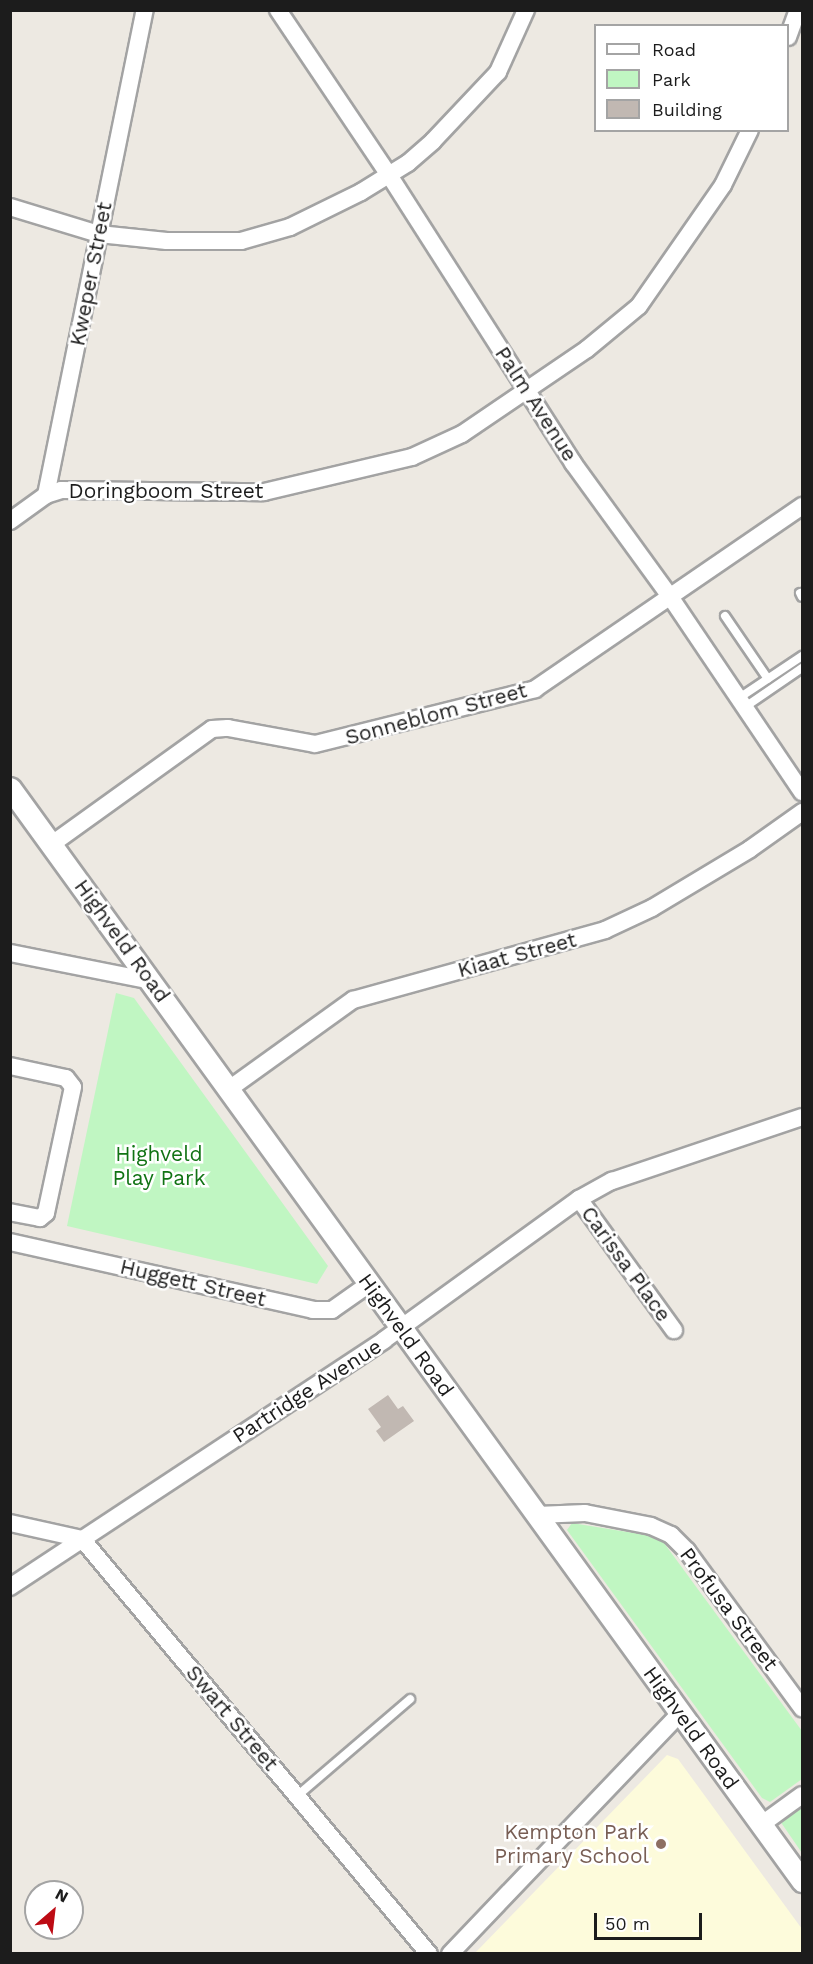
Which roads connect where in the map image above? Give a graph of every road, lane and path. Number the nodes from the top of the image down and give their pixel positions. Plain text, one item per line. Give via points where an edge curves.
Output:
1 (144, 10) edge
2 (278, 10) edge
3 (526, 10) edge
4 (798, 10) edge
5 (789, 34) edge
6 (749, 132) edge
7 (390, 175) junction
8 (10, 207) edge
9 (99, 234) junction
10 (526, 390) junction
11 (46, 495) junction
12 (802, 506) edge
13 (10, 521) edge
14 (671, 598) junction
15 (724, 616) dead end
16 (802, 656) edge
17 (802, 668) edge
18 (768, 679) junction
19 (742, 703) junction
20 (10, 788) edge
21 (802, 792) edge
22 (802, 812) edge
23 (52, 844) junction
24 (10, 953) edge
25 (152, 981) junction
26 (10, 1065) edge
27 (229, 1089) junction
28 (802, 1118) edge
29 (579, 1199) junction
30 (10, 1212) edge
31 (10, 1242) edge
32 (369, 1284) junction
33 (401, 1328) junction
34 (674, 1330) dead end
35 (537, 1515) junction
36 (10, 1523) edge
37 (82, 1539) junction
38 (10, 1587) edge
39 (410, 1699) dead end
40 (802, 1708) edge
41 (680, 1713) junction
42 (802, 1795) edge
43 (297, 1796) junction
44 (762, 1824) junction
45 (802, 1881) edge
46 (429, 1953) edge
47 (450, 1953) edge

1 - 9 street, Kweper Street
2 - 7 street, Palm Avenue
3 - 7 street via 510,50 485,89 433,141
4 - 5 street
6 - 10 street, Doringboom Street via 723,185 639,306 587,349
7 - 9 street via 290,227 254,240 167,241
7 - 10 street, Palm Avenue
8 - 9 street
9 - 11 street, Kweper Street
10 - 11 street, Doringboom Street via 462,434 432,449 287,488 252,493 74,489
10 - 14 street, Palm Avenue via 573,463
11 - 13 street
12 - 14 street, Sonneblom Street
14 - 19 street, Palm Avenue
14 - 23 street, Sonneblom Street via 548,682 519,694 315,744 228,728 212,729
15 - 18 lane
16 - 18 lane
17 - 19 lane
18 - 19 lane
19 - 21 street, Palm Avenue
20 - 23 street, Highveld Road
22 - 27 street, Kiaat Street via 750,849 652,908 605,930 353,1000
23 - 25 street, Highveld Road
24 - 25 street
25 - 27 street, Highveld Road
26 - 30 street via 66,1078 73,1087 46,1213 40,1218
27 - 32 street, Highveld Road
28 - 29 street, Partridge Avenue via 612,1181
29 - 33 street, Partridge Avenue
29 - 34 street, Carissa Place
31 - 32 street, Huggett Street via 323,1311 332,1310
32 - 33 street, Highveld Road
33 - 35 street, Highveld Road
33 - 37 street, Partridge Avenue
35 - 40 street, Profusa Street via 585,1513 651,1526 670,1535 687,1551
35 - 41 street, Highveld Road
36 - 37 street
37 - 38 street, Partridge Avenue
37 - 43 street, Swart Street
39 - 43 lane
41 - 44 street, Highveld Road
41 - 47 street
42 - 44 street
43 - 46 street, Swart Street
44 - 45 street, Highveld Road

